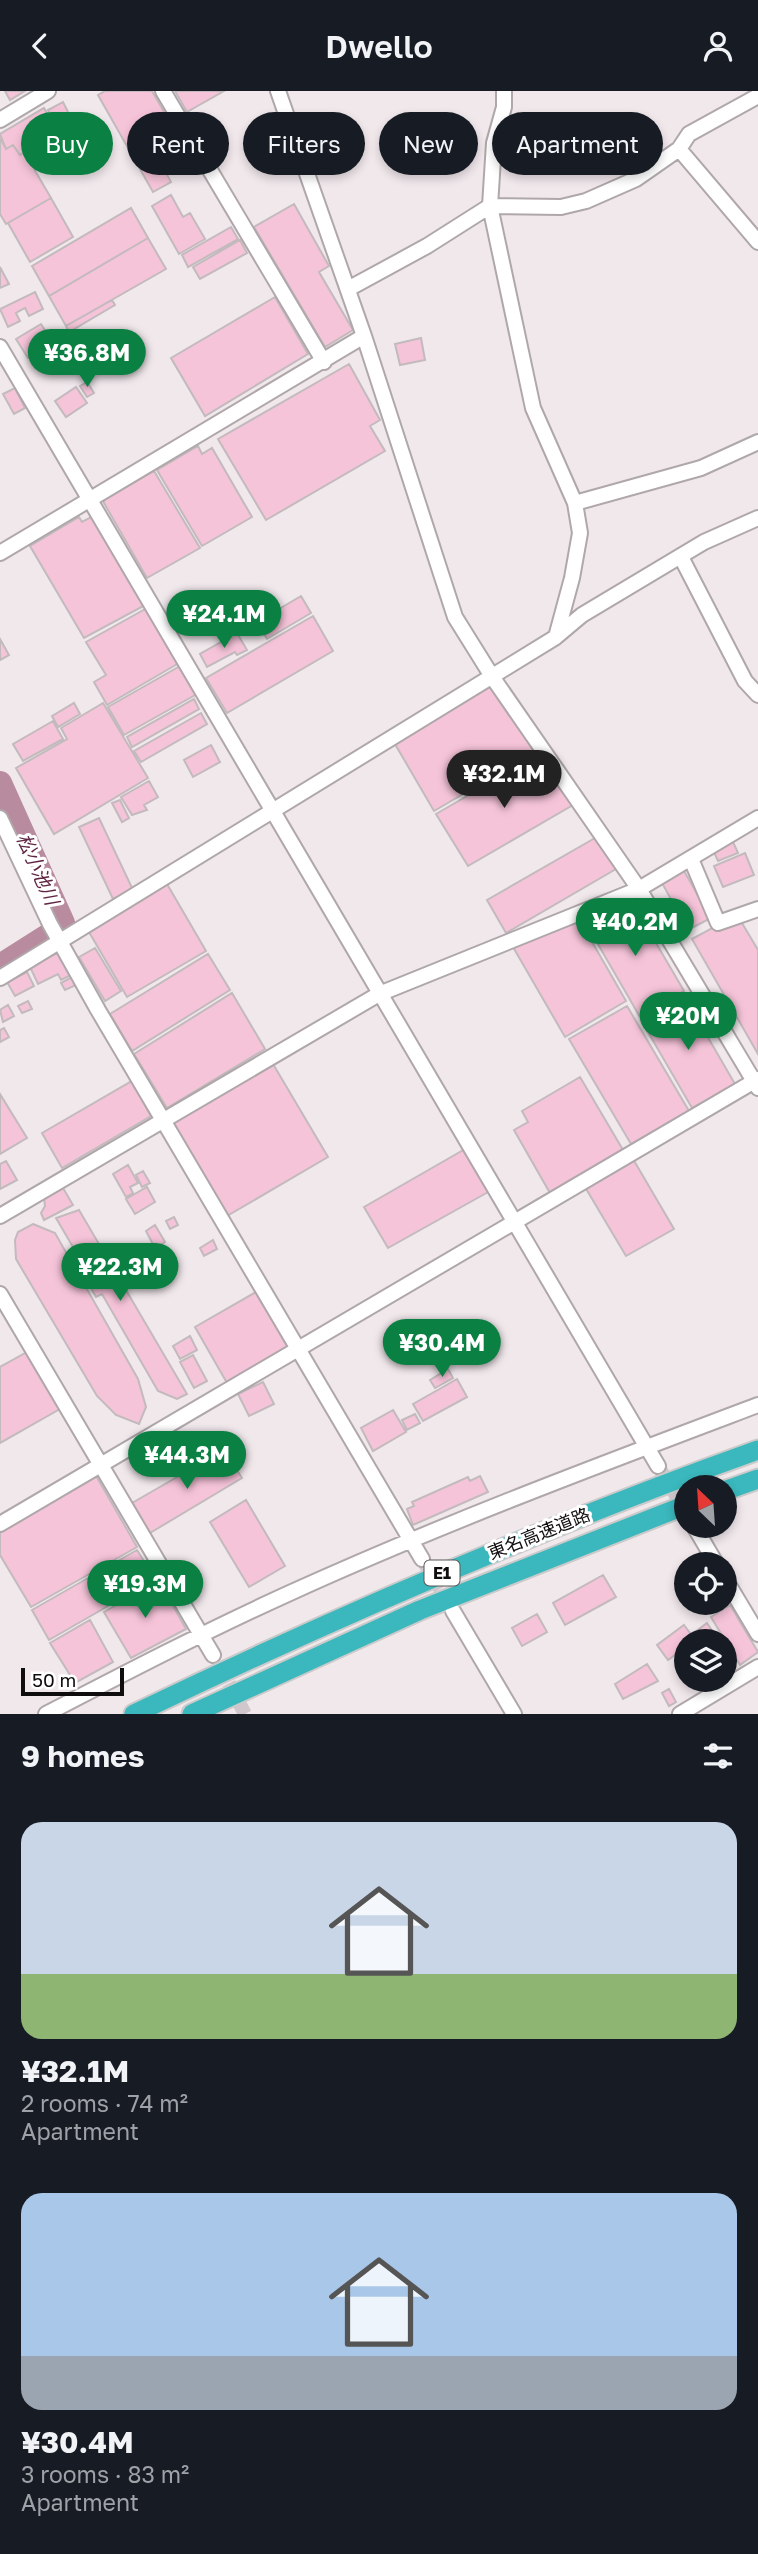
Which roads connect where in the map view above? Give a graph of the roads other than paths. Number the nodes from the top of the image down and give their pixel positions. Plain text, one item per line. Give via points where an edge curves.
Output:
1 (48, 91) edge
2 (163, 91) edge
3 (278, 91) edge
4 (504, 91) edge
5 (758, 96) edge
6 (0, 120) edge
7 (679, 149) junction
8 (490, 206) junction
9 (758, 242) edge
10 (348, 289) junction
11 (364, 336) junction
12 (0, 347) edge
13 (324, 362) junction
14 (758, 442) edge
15 (91, 498) junction
16 (575, 503) junction
17 (758, 518) edge
18 (0, 553) edge
19 (681, 557) junction
20 (556, 637) junction
21 (493, 678) junction
22 (758, 695) edge
23 (275, 811) junction
24 (0, 818) edge
25 (758, 818) edge
26 (691, 859) junction
27 (639, 889) junction
28 (758, 909) edge
29 (59, 940) junction
30 (0, 978) edge
31 (379, 994) junction
32 (757, 1083) edge
33 (164, 1119) junction
34 (0, 1216) edge
35 (515, 1221) junction
36 (0, 1294) edge
37 (299, 1348) junction
38 (758, 1405) edge
39 (646, 1447) junction
40 (758, 1450) edge
41 (100, 1465) junction
42 (658, 1466) tunnel mouth
43 (758, 1479) edge
44 (737, 1486) edge
45 (674, 1510) edge
46 (0, 1524) edge
47 (413, 1541) junction
48 (422, 1559) tunnel mouth
49 (737, 1599) edge
50 (453, 1611) tunnel mouth
51 (758, 1634) edge
52 (200, 1635) junction
53 (213, 1655) tunnel mouth
54 (758, 1667) edge
55 (684, 1713) edge
56 (46, 1714) edge
57 (134, 1714) edge
58 (192, 1714) edge
59 (514, 1714) edge

1 - 6 street
2 - 13 street
3 - 10 street
4 - 8 street
5 - 7 street via 689,134
7 - 8 street via 636,179 586,201 561,207
7 - 9 street
8 - 10 street
8 - 16 street via 533,408
10 - 11 street
11 - 13 street
11 - 21 street via 455,617
12 - 15 street
13 - 15 street
14 - 16 street via 701,468
15 - 18 street
15 - 23 street
16 - 20 street via 580,533
17 - 19 street
19 - 20 street via 582,615
19 - 22 street via 746,681
20 - 21 street
21 - 23 street
21 - 27 street
23 - 29 street
23 - 31 street
24 - 29 street
25 - 26 street
26 - 27 street
26 - 28 street via 719,923
27 - 31 street
27 - 32 street
29 - 30 street
29 - 33 street
31 - 33 street
31 - 35 street
32 - 35 street
33 - 34 street
33 - 37 street
35 - 37 street
35 - 39 street
36 - 41 street
37 - 41 street
37 - 47 street
38 - 39 street
39 - 42 street
39 - 47 street
40 - 57 highway, 東名高速道路 / E1 via 410,1586
41 - 46 street
41 - 52 street
43 - 44 highway
45 - 58 highway, 東名高速道路 / E1 via 420,1610
47 - 48 street
47 - 52 street
49 - 51 street
50 - 59 street
52 - 53 street
52 - 56 street
54 - 55 street

